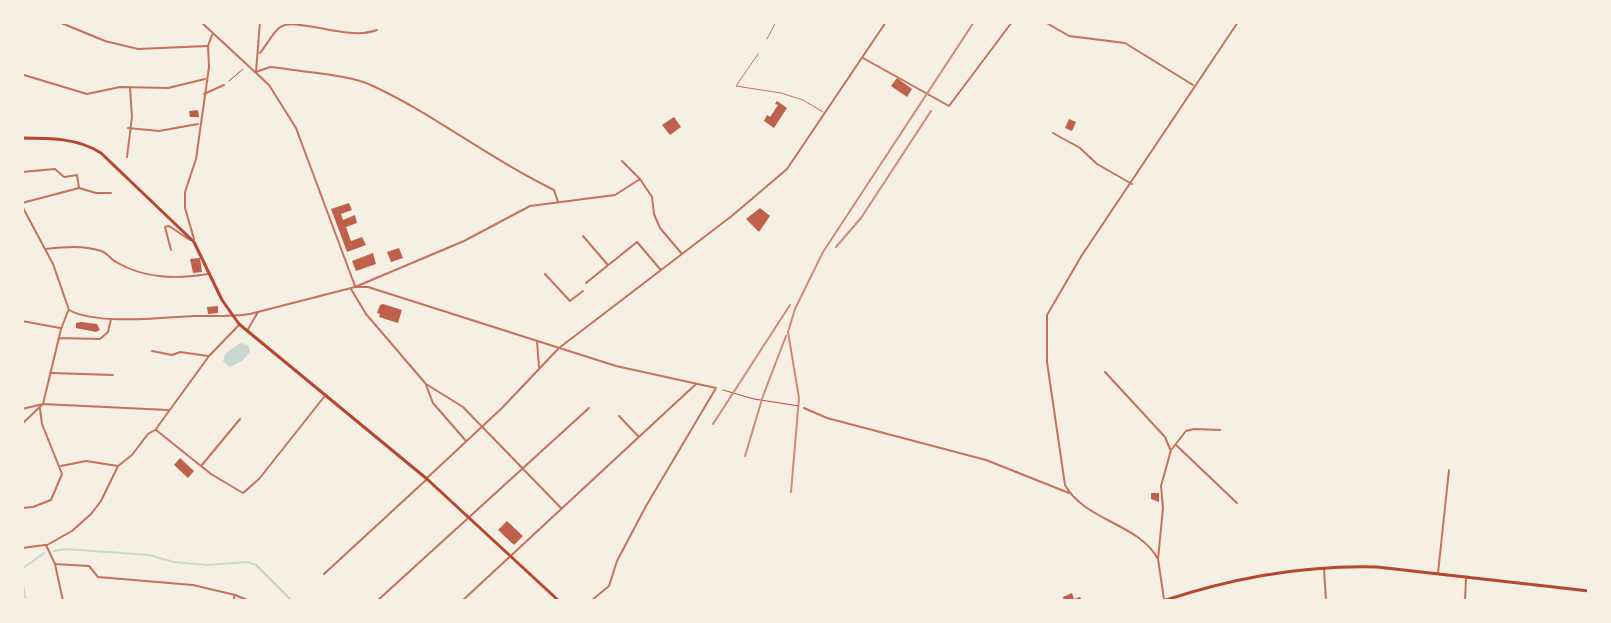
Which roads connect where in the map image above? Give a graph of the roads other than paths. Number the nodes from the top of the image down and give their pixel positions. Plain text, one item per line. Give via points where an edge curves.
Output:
1 (59, 22) edge
2 (201, 22) edge
3 (260, 22) edge
4 (776, 22) edge
5 (886, 22) edge
6 (1012, 22) edge
7 (1045, 22) edge
8 (1238, 22) edge
9 (377, 30) dead end
10 (213, 34) junction
11 (767, 39) dead end
12 (208, 46) junction
13 (259, 54) junction
14 (758, 54) dead end
15 (862, 57) junction
16 (22, 62) edge
17 (256, 72) junction
18 (23, 78) edge
19 (207, 79) junction
20 (224, 85) road end
21 (1194, 85) junction
22 (130, 86) junction
23 (22, 92) edge
24 (204, 94) junction
25 (825, 114) junction
26 (199, 124) junction
27 (128, 128) junction
28 (1053, 133) dead end
29 (22, 138) edge
30 (127, 157) dead end
31 (622, 161) dead end
32 (22, 172) edge
33 (640, 179) junction
34 (1132, 184) junction
35 (79, 188) junction
36 (111, 193) dead end
37 (559, 203) junction
38 (22, 207) edge
39 (583, 236) dead end
40 (194, 242) junction
41 (45, 249) junction
42 (171, 250) dead end
43 (682, 254) junction
44 (607, 265) junction
45 (660, 270) junction
46 (210, 274) junction
47 (545, 274) dead end
48 (586, 283) dead end
49 (355, 287) junction
50 (350, 288) junction
51 (583, 291) dead end
52 (69, 310) junction
53 (259, 311) junction
54 (233, 317) junction
55 (111, 318) junction
56 (22, 321) edge
57 (239, 324) junction
58 (61, 329) junction
59 (247, 332) junction
60 (59, 338) junction
61 (537, 341) junction
62 (559, 348) junction
63 (152, 351) dead end
64 (209, 356) junction
65 (539, 368) junction
66 (51, 372) junction
67 (1105, 372) dead end
68 (113, 375) dead end
69 (697, 383) junction
70 (426, 384) junction
71 (324, 396) junction
72 (43, 404) junction
73 (39, 408) junction
74 (589, 408) dead end
75 (804, 408) road end
76 (22, 409) edge
77 (168, 410) junction
78 (619, 416) dead end
79 (240, 419) dead end
80 (22, 424) edge
81 (483, 427) junction
82 (156, 430) junction
83 (1220, 430) dead end
84 (638, 436) junction
85 (22, 439) edge
86 (466, 442) junction
87 (1175, 444) junction
88 (22, 446) edge
89 (1171, 450) junction
90 (60, 466) junction
91 (118, 466) junction
92 (201, 466) junction
93 (522, 469) junction
94 (1449, 470) dead end
95 (427, 479) junction
96 (1072, 494) junction
97 (1237, 503) dead end
98 (22, 508) edge
99 (561, 508) junction
100 (469, 517) junction
101 (46, 545) junction
102 (22, 548) edge
103 (512, 557) junction
104 (1158, 559) junction
105 (55, 564) junction
106 (1324, 568) junction
107 (324, 574) dead end
108 (1438, 574) junction
109 (1466, 577) junction
110 (1589, 591) edge
111 (235, 595) junction
112 (63, 601) edge
113 (233, 601) edge
114 (250, 601) edge
115 (377, 601) edge
116 (462, 601) edge
117 (559, 601) edge
118 (591, 601) edge
119 (1164, 601) edge
120 (1326, 601) edge
121 (1465, 601) edge

1 - 12 street via 138,49
2 - 10 street
3 - 13 street
4 - 11 lane
5 - 15 street
6 - 15 street via 949,106
7 - 21 street via 1069,36 1125,43
8 - 21 street
9 - 13 street via 349,34 302,24 282,26
10 - 12 street
10 - 17 street
12 - 19 street
13 - 17 street
14 - 25 lane via 736,86 781,93
15 - 25 street
16 - 18 street
17 - 37 street via 280,68 370,85 554,190
17 - 49 street via 296,128
18 - 22 street via 87,94
18 - 23 street
19 - 22 street via 168,88
19 - 24 street
20 - 24 street
21 - 34 street
22 - 27 street
24 - 26 street
25 - 43 street via 779,177
26 - 27 street via 159,131
26 - 40 street via 196,159 184,198
27 - 30 street
28 - 34 street
29 - 40 main road via 93,148
31 - 33 street
32 - 35 street via 55,169 64,177 77,175
33 - 37 street via 615,195
33 - 43 street via 652,197 660,228
34 - 96 street via 1047,315 1057,437 1065,485
35 - 36 street
35 - 38 street
37 - 49 street via 530,206 464,241
38 - 41 street
39 - 44 street
40 - 42 street via 165,227
40 - 46 main road
41 - 46 street via 75,246 105,252 114,261 156,277
41 - 52 street
43 - 45 street
44 - 45 street via 637,242
44 - 48 street
45 - 62 street
46 - 54 main road
47 - 51 street via 570,301
49 - 50 street
49 - 61 street
50 - 53 street
50 - 70 street
52 - 55 street
52 - 58 street
53 - 54 street
53 - 59 street
54 - 55 street
54 - 57 main road
55 - 60 street via 100,339
56 - 58 street
57 - 59 main road
57 - 64 street
58 - 60 street
59 - 71 main road
60 - 66 street
61 - 62 street
61 - 65 street
62 - 65 street
62 - 69 street
63 - 64 street
64 - 77 street
65 - 81 street
66 - 68 street
66 - 72 street
67 - 89 street
69 - 84 street
69 - 118 street via 716,388 646,506 609,586
70 - 81 street
70 - 86 street via 433,403
71 - 92 street via 246,492
71 - 95 main road
72 - 73 street
72 - 76 street
72 - 77 street
73 - 80 street
73 - 90 street
74 - 93 street
75 - 96 street via 986,460
77 - 82 street
78 - 84 street
79 - 92 street
81 - 86 street
81 - 93 street
82 - 91 street
82 - 92 street
83 - 87 street via 1186,431
84 - 99 street
85 - 88 street
86 - 95 street
87 - 89 street
87 - 97 street
89 - 104 street via 1161,486
90 - 91 street via 86,461
90 - 98 street via 61,482 51,500
91 - 101 street via 91,514
93 - 99 street
93 - 100 street
94 - 108 street
95 - 100 main road
95 - 107 street
96 - 104 street via 1142,539
99 - 103 street
100 - 103 main road
100 - 115 street
101 - 102 street
101 - 105 street
103 - 116 street
103 - 117 main road
104 - 119 street
105 - 111 street via 89,566 98,577 193,585
105 - 112 street
106 - 108 main road
106 - 119 main road via 1237,580
106 - 120 street
108 - 109 main road
109 - 110 main road
109 - 121 street
111 - 113 street
111 - 114 street

